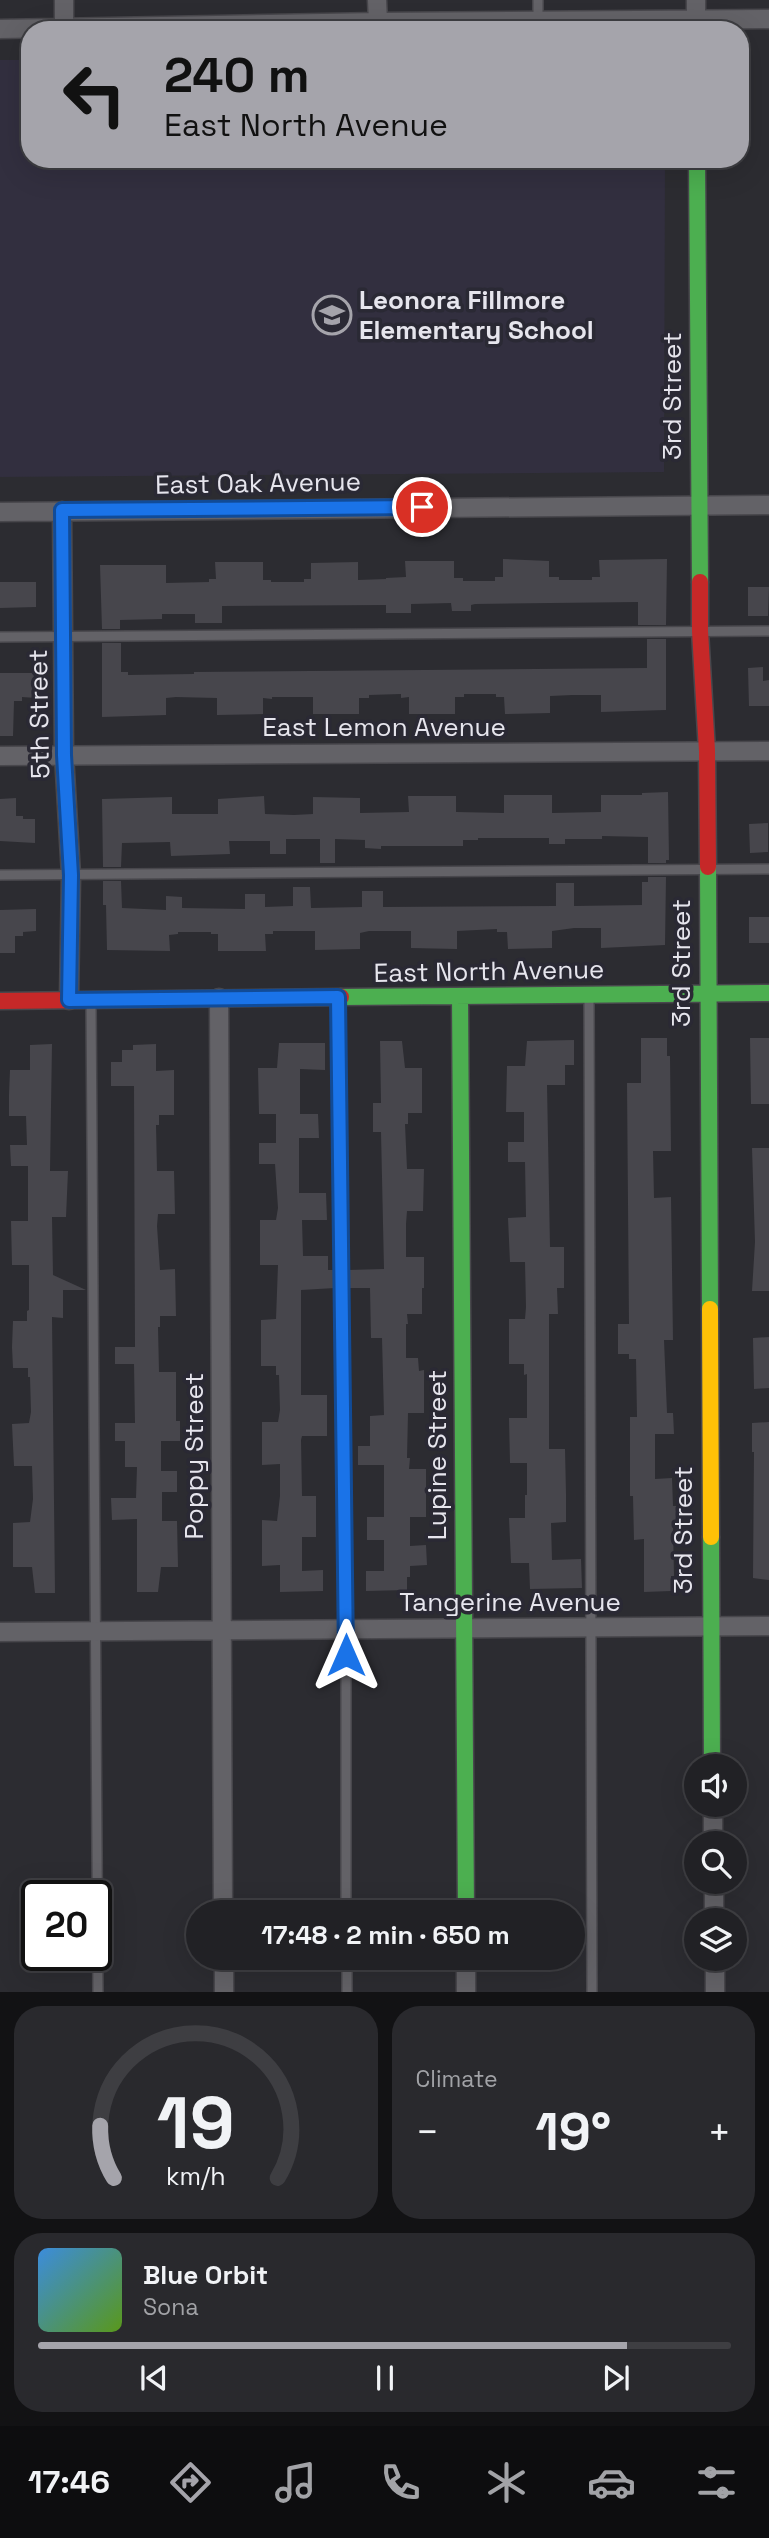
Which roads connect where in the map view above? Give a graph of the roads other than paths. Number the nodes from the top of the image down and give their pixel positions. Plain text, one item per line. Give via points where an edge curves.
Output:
1 (64, 0) edge
2 (377, 0) edge
3 (538, 0) edge
4 (696, 0) edge
5 (769, 19) edge
6 (64, 21) edge
7 (378, 21) edge
8 (538, 21) edge
9 (696, 21) edge
10 (745, 21) edge
11 (0, 29) edge
12 (21, 29) edge
13 (697, 168) edge
14 (699, 505) junction
15 (769, 505) edge
16 (62, 510) junction
17 (0, 512) edge
18 (700, 631) junction
19 (769, 631) edge
20 (0, 637) edge
21 (64, 637) junction
22 (707, 751) junction
23 (769, 751) edge
24 (64, 755) junction
25 (0, 756) edge
26 (706, 869) junction
27 (769, 869) edge
28 (71, 875) junction
29 (0, 876) edge
30 (769, 993) edge
31 (707, 994) junction
32 (589, 995) junction
33 (460, 996) junction
34 (338, 997) junction
35 (219, 998) junction
36 (69, 1000) junction
37 (91, 1000) junction
38 (0, 1001) edge
39 (769, 1626) edge
40 (592, 1628) junction
41 (710, 1628) junction
42 (346, 1629) junction
43 (465, 1629) junction
44 (221, 1630) junction
45 (96, 1631) junction
46 (0, 1632) edge
47 (712, 1754) edge
48 (223, 1900) edge
49 (346, 1900) edge
50 (466, 1900) edge
51 (224, 1970) edge
52 (346, 1970) edge
53 (466, 1970) edge
54 (715, 1971) edge
55 (98, 1992) edge
56 (224, 1992) edge
57 (347, 1992) edge
58 (466, 1992) edge
59 (593, 1992) edge
60 (715, 1992) edge

1 - 6 street
2 - 7 street
3 - 8 lane
4 - 9 street
5 - 10 street
11 - 12 street
13 - 14 street, 3rd Street
14 - 15 street, East Oak Avenue
14 - 16 street, East Oak Avenue
14 - 18 street, 3rd Street
16 - 17 street, East Oak Avenue
16 - 21 street, 5th Street
18 - 19 lane
18 - 21 lane
18 - 22 street, 3rd Street
20 - 21 lane
21 - 24 street, 5th Street
22 - 23 street, East Lemon Avenue
22 - 24 street, East Lemon Avenue
22 - 26 street, 3rd Street
24 - 25 street, East Lemon Avenue
24 - 28 street, 5th Street
26 - 27 lane
26 - 28 lane
26 - 31 street, 3rd Street
28 - 29 lane
28 - 36 street, 5th Street
30 - 31 street, East North Avenue
31 - 32 street, East North Avenue
31 - 41 street, 3rd Street
32 - 33 street, East North Avenue
32 - 40 lane
33 - 34 street, East North Avenue
33 - 43 street, Lupine Street
34 - 35 street, East North Avenue
34 - 42 lane
35 - 37 street, East North Avenue
35 - 44 street, Poppy Street
36 - 37 street, East North Avenue
36 - 38 street, East North Avenue
37 - 45 lane
39 - 41 street, Tangerine Avenue
40 - 41 street, Tangerine Avenue
40 - 43 street, Tangerine Avenue
40 - 59 lane
41 - 47 street, 3rd Street
42 - 43 street, Tangerine Avenue
42 - 44 street, Tangerine Avenue
42 - 49 lane
43 - 50 street, Lupine Street
44 - 45 street, Tangerine Avenue
44 - 48 street, Poppy Street
45 - 46 street, Tangerine Avenue
45 - 55 lane
51 - 56 street
52 - 57 lane
53 - 58 street
54 - 60 street

